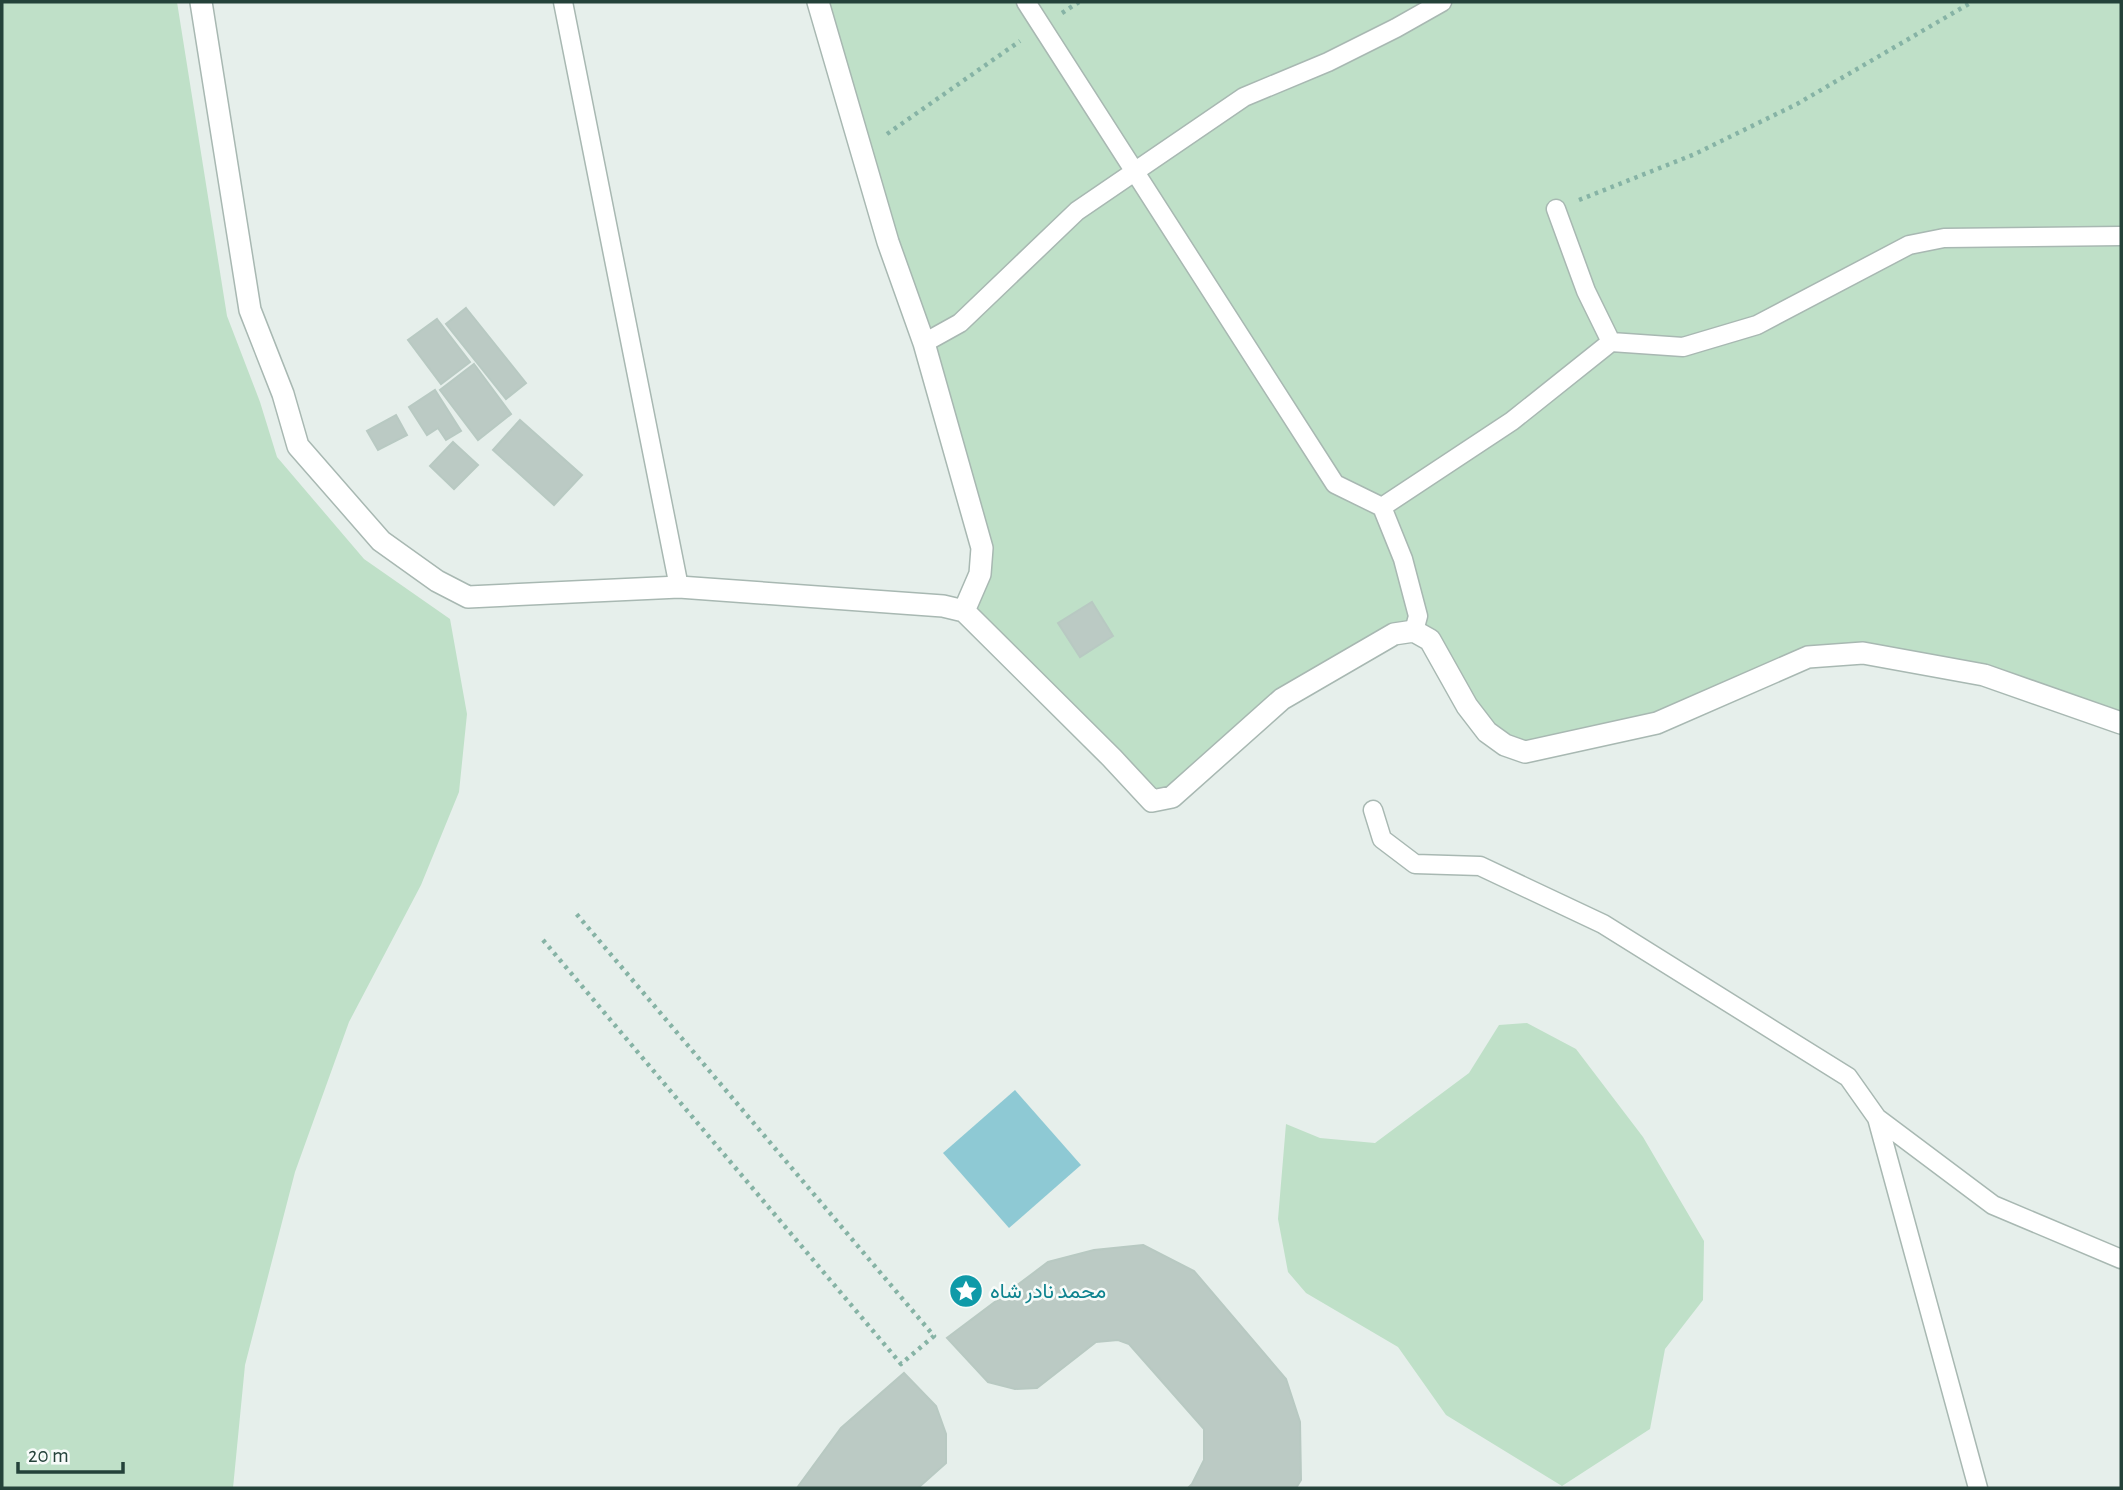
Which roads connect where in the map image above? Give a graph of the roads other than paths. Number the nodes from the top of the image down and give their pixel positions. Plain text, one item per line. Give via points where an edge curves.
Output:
1 (201, 2) edge
2 (563, 2) edge
3 (818, 2) edge
4 (1026, 2) edge
5 (1442, 2) edge
6 (1135, 172) junction
7 (1556, 209) road end
8 (2121, 236) edge
9 (1611, 342) junction
10 (924, 343) junction
11 (1382, 507) junction
12 (679, 587) junction
13 (964, 611) junction
14 (1414, 631) junction
15 (2121, 723) edge
16 (1373, 810) dead end
17 (1877, 1118) junction
18 (2121, 1259) edge
19 (1978, 1488) edge

1 - 12 street via 250,310 298,446 381,541 468,597
2 - 12 lane
3 - 10 street via 888,242
4 - 6 lane
5 - 6 lane via 1328,62 1244,97
6 - 10 lane via 1077,211 960,323
6 - 11 lane via 1335,484
7 - 9 lane via 1586,291
8 - 9 lane via 1944,238 1909,245 1757,325 1683,347
9 - 11 lane via 1512,421
10 - 13 street via 982,548 980,574
11 - 14 lane via 1403,559 1418,616
12 - 13 street
13 - 14 street via 1152,801 1172,797 1282,699 1394,634
14 - 15 street via 1430,640 1467,706 1488,732 1505,746 1525,752 1657,723 1808,657 1863,653 1984,675
16 - 17 lane via 1382,839 1415,864 1480,866 1603,924 1848,1077
17 - 18 lane via 1993,1205
17 - 19 lane

